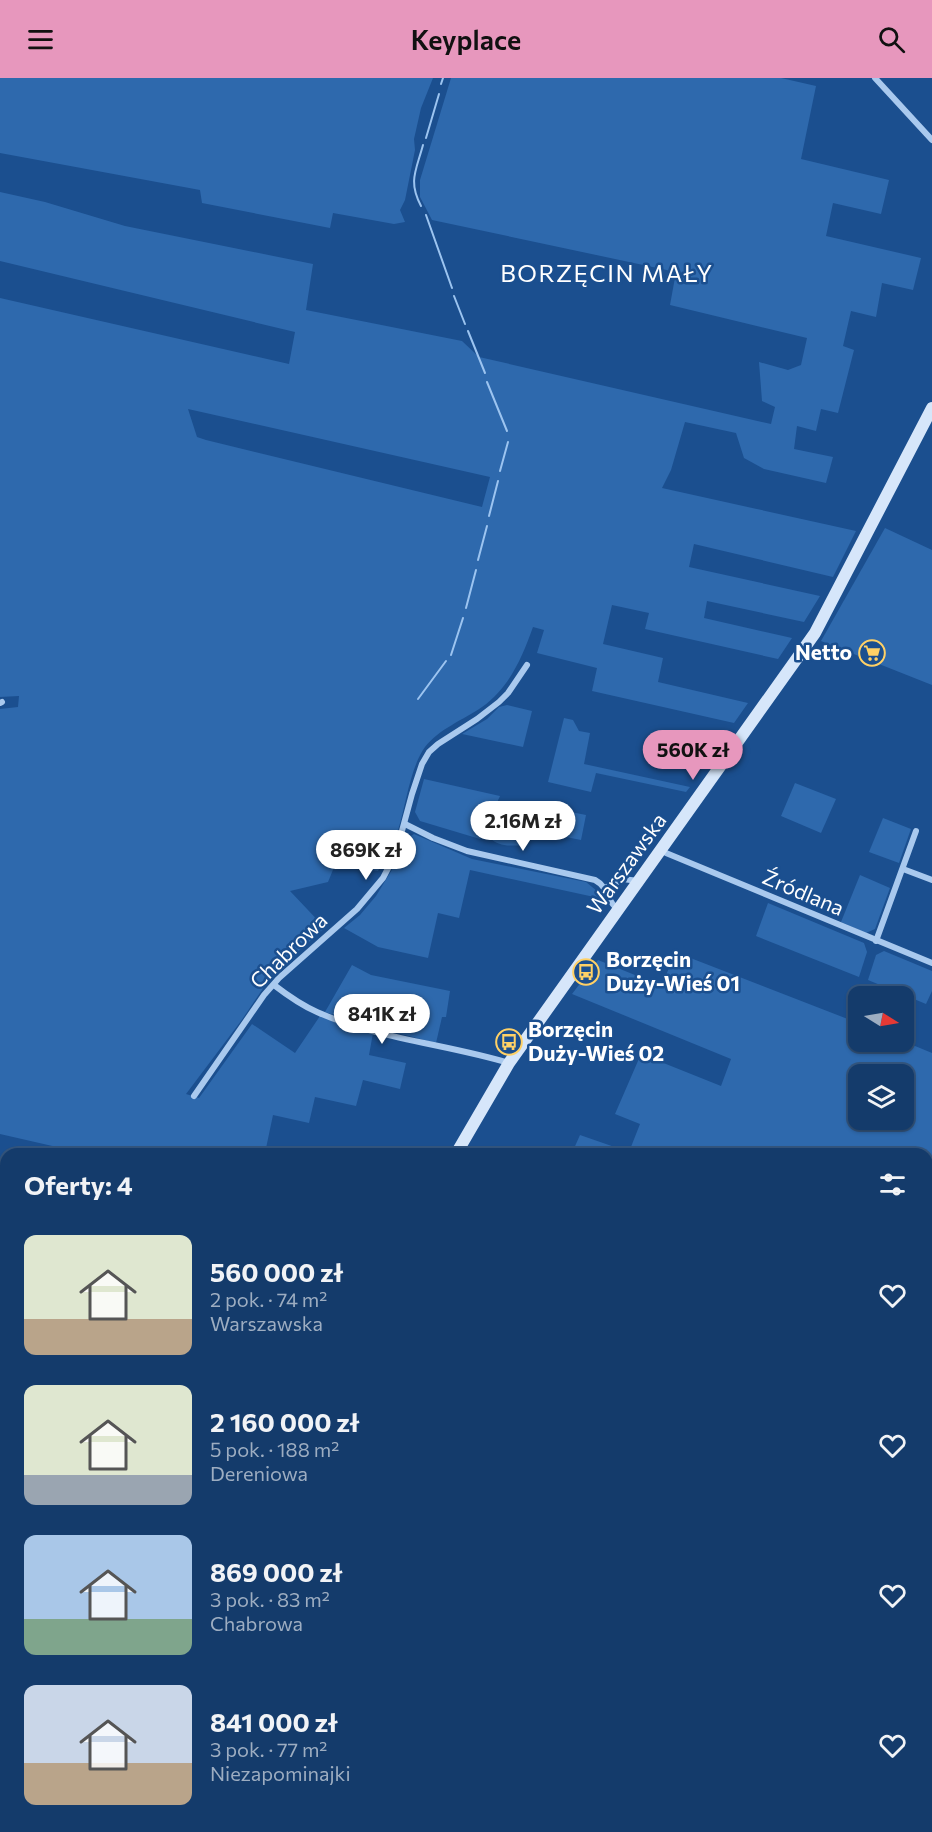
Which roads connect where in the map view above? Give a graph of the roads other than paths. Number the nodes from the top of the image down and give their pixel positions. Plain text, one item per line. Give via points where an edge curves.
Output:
1 (875, 78) edge
2 (932, 140) edge
3 (932, 408) edge
4 (527, 665) dead end
5 (405, 824) junction
6 (916, 831) dead end
7 (662, 849) junction
8 (903, 869) junction
9 (932, 880) edge
10 (639, 881) junction
11 (605, 888) junction
12 (619, 909) junction
13 (876, 941) junction
14 (932, 963) edge
15 (273, 985) junction
16 (509, 1063) junction
17 (194, 1096) dead end
18 (459, 1148) edge

1 - 2 street
3 - 7 main road, Warszawska via 815,633
4 - 5 street, Chabrowa via 499,702 429,752
5 - 11 street via 467,851 595,880
5 - 15 street, Chabrowa via 396,853 370,895
6 - 8 street
7 - 10 main road, Warszawska
7 - 13 street, Źródlana
8 - 9 street
8 - 13 street
10 - 11 street via 623,879
10 - 12 main road, Warszawska
11 - 12 street via 611,904
12 - 16 main road, Warszawska
13 - 14 street, Źródlana
15 - 16 street via 315,1011 345,1022
15 - 17 street, Chabrowa
16 - 18 main road, Warszawska

